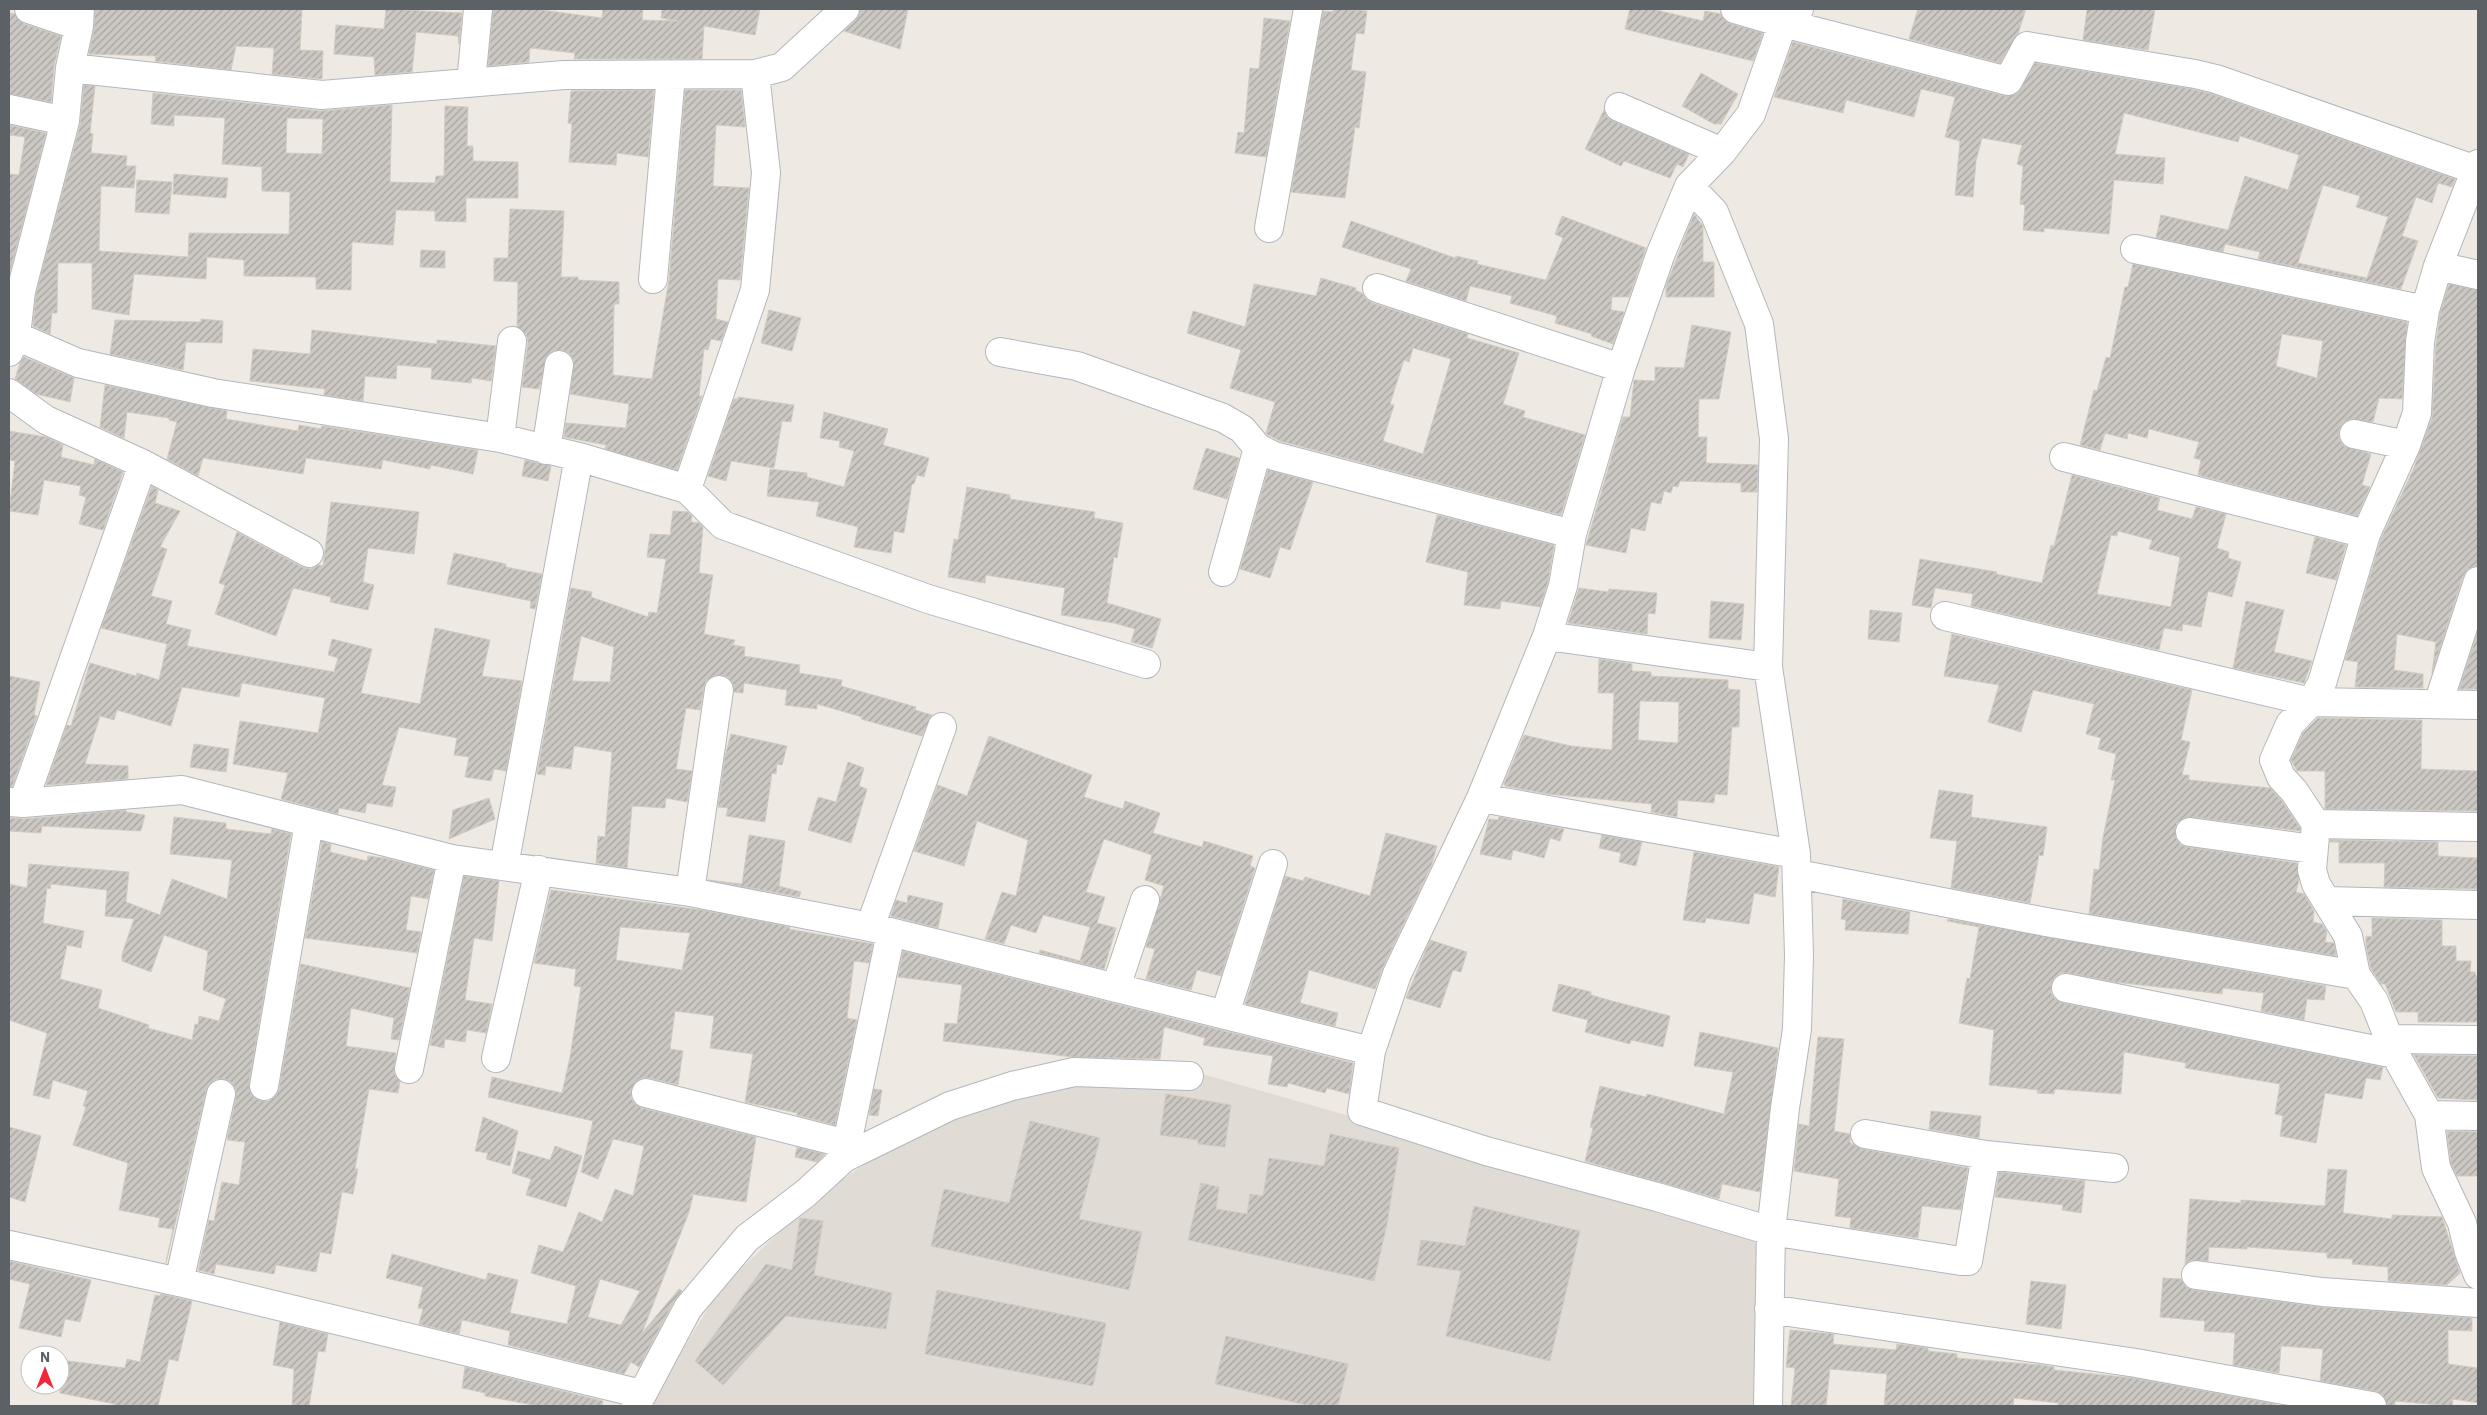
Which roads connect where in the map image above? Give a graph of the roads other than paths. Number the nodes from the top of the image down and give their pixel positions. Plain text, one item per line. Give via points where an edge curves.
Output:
1 (29, 9) edge
2 (478, 9) edge
3 (845, 9) edge
4 (1308, 9) edge
5 (1735, 9) edge
6 (1791, 16) edge
7 (80, 17) edge
8 (70, 68) junction
9 (755, 74) junction
10 (671, 75) junction
11 (471, 82) junction
12 (1619, 106) dead end
13 (9, 109) edge
14 (65, 121) junction
15 (1722, 152) junction
16 (2477, 170) edge
17 (1689, 186) junction
18 (1269, 228) dead end
19 (2134, 249) dead end
20 (2438, 266) junction
21 (2478, 275) edge
22 (653, 279) dead end
23 (1377, 288) dead end
24 (15, 290) edge
25 (2425, 310) junction
26 (512, 340) dead end
27 (12, 345) edge
28 (1000, 352) dead end
29 (558, 365) dead end
30 (1621, 368) junction
31 (9, 393) edge
32 (2354, 434) dead end
33 (500, 438) junction
34 (2406, 445) junction
35 (1258, 448) junction
36 (546, 450) junction
37 (2064, 457) dead end
38 (579, 458) junction
39 (143, 464) junction
40 (687, 489) junction
41 (1572, 534) junction
42 (2366, 534) junction
43 (309, 553) dead end
44 (1223, 572) dead end
45 (2478, 582) edge
46 (1946, 616) dead end
47 (1547, 636) junction
48 (1146, 664) dead end
49 (1768, 668) junction
50 (719, 690) dead end
51 (2311, 702) junction
52 (2438, 704) junction
53 (2478, 705) edge
54 (942, 728) dead end
55 (1481, 798) junction
56 (16, 803) edge
57 (309, 823) junction
58 (2478, 827) edge
59 (2190, 832) dead end
60 (2314, 837) junction
61 (452, 859) junction
62 (1273, 864) dead end
63 (1797, 864) junction
64 (504, 866) junction
65 (539, 870) junction
66 (690, 892) junction
67 (1145, 900) dead end
68 (2328, 901) junction
69 (2478, 905) edge
70 (880, 930) junction
71 (2356, 975) junction
72 (1116, 987) junction
73 (2066, 988) dead end
74 (1225, 1014) junction
75 (2478, 1040) edge
76 (2392, 1046) junction
77 (1371, 1051) junction
78 (496, 1058) dead end
79 (410, 1069) dead end
80 (1189, 1076) dead end
81 (264, 1086) dead end
82 (646, 1093) dead end
83 (221, 1094) dead end
84 (2430, 1115) junction
85 (2478, 1116) edge
86 (1865, 1134) dead end
87 (846, 1151) junction
88 (1986, 1155) junction
89 (2114, 1168) dead end
90 (1771, 1231) junction
91 (9, 1245) edge
92 (2196, 1275) dead end
93 (2478, 1275) edge
94 (179, 1282) junction
95 (2478, 1303) edge
96 (1769, 1309) junction
97 (639, 1400) edge
98 (1768, 1406) edge
99 (2372, 1406) edge

1 - 7 street
2 - 11 street
3 - 9 street via 782,67
4 - 18 street
5 - 6 street
6 - 15 street via 1751,114
6 - 16 street via 2008,81 2027,46 2195,74
7 - 8 street
8 - 11 street via 322,95
8 - 14 street
9 - 10 street
9 - 40 street via 766,173 755,290
10 - 11 street via 564,75
10 - 22 street
12 - 15 street
13 - 14 street
14 - 24 street
15 - 17 street
16 - 20 street
17 - 30 street via 1661,253
17 - 49 street via 1714,212 1760,324 1774,439
19 - 25 street
20 - 21 street
20 - 25 street
23 - 30 street
24 - 27 street
25 - 34 street via 2420,342 2417,413
26 - 33 street
27 - 33 street via 213,393
28 - 35 street via 1077,366 1223,418 1242,429
29 - 36 street
30 - 41 street
31 - 39 street via 46,420
32 - 34 street
33 - 36 street
34 - 42 street
35 - 41 street via 1274,456
35 - 44 street
36 - 38 street
37 - 42 street
38 - 40 street
38 - 64 street
39 - 43 street
39 - 56 street
40 - 48 street via 723,525 928,599
41 - 47 street via 1563,586
42 - 51 street via 2322,683
45 - 52 street
46 - 51 street
47 - 49 street
47 - 55 street
49 - 63 street
50 - 66 street
51 - 52 street
51 - 60 street via 2290,724 2274,760 2281,777 2294,791
52 - 53 street
54 - 70 street
55 - 63 street
55 - 77 street via 1397,974
56 - 57 street via 182,790
57 - 61 street
57 - 81 street
58 - 60 street
59 - 60 street
60 - 68 street via 2312,870 2316,884
61 - 64 street
61 - 79 street
62 - 74 street
63 - 71 street via 2046,922
63 - 90 street via 1797,1029
64 - 65 street
65 - 66 street
65 - 78 street
66 - 70 street
67 - 72 street
68 - 69 street
68 - 71 street via 2348,936
70 - 72 street
70 - 87 street
71 - 76 street via 2374,1001
72 - 74 street
73 - 76 street
74 - 77 street
75 - 76 street
76 - 84 street
77 - 90 street via 1362,1111 1486,1151
80 - 87 street via 1074,1072 1012,1086 950,1106
82 - 87 street
83 - 94 street
84 - 85 street
84 - 93 street via 2436,1168 2462,1223
86 - 88 street
87 - 97 street via 806,1193 741,1245 688,1308
88 - 89 street
88 - 90 street via 1968,1261
90 - 96 street
91 - 94 street
92 - 95 street via 2322,1292
94 - 97 street
96 - 98 street
96 - 99 street via 2136,1363

